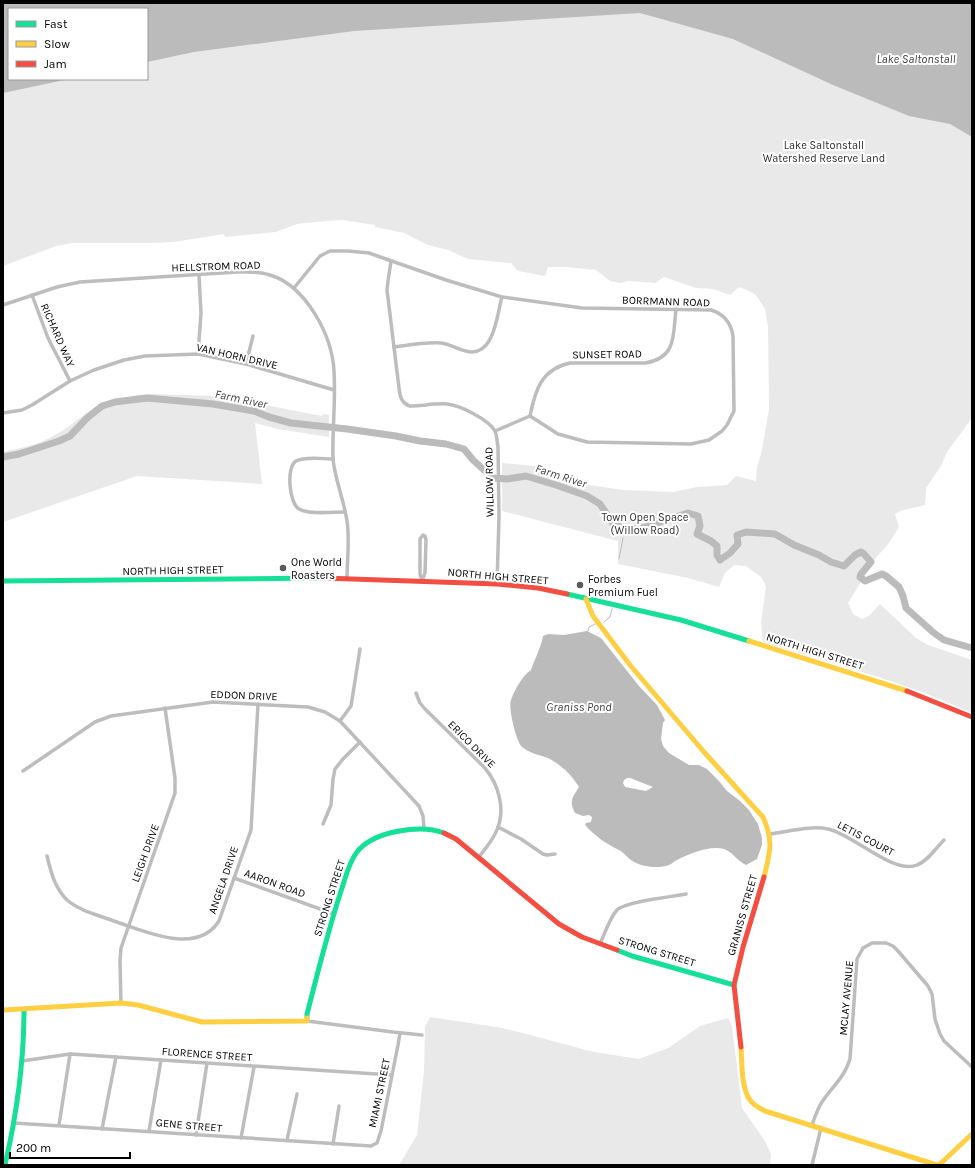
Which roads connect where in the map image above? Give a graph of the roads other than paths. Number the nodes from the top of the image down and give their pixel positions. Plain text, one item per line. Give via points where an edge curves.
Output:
1 (392, 261) junction
2 (199, 275) junction
3 (294, 288) junction
4 (32, 295) junction
5 (502, 297) junction
6 (3, 305) edge
7 (676, 309) junction
8 (253, 336) dead end
9 (394, 347) junction
10 (198, 354) junction
11 (246, 364) junction
12 (70, 382) junction
13 (334, 390) junction
14 (3, 413) edge
15 (530, 416) junction
16 (495, 431) junction
17 (333, 459) junction
18 (345, 512) junction
19 (347, 579) junction
20 (3, 581) edge
21 (422, 581) junction
22 (497, 584) junction
23 (586, 599) junction
24 (360, 649) dead end
25 (416, 693) dead end
26 (258, 704) junction
27 (165, 708) junction
28 (972, 717) edge
29 (340, 721) junction
30 (360, 742) junction
31 (23, 771) dead end
32 (323, 824) dead end
33 (498, 827) junction
34 (424, 828) junction
35 (770, 834) junction
36 (944, 840) dead end
37 (555, 854) dead end
38 (47, 856) dead end
39 (479, 857) junction
40 (234, 878) junction
41 (686, 894) dead end
42 (334, 914) junction
43 (129, 926) junction
44 (600, 944) junction
45 (734, 985) junction
46 (121, 1003) junction
47 (24, 1009) junction
48 (3, 1010) edge
49 (307, 1021) junction
50 (400, 1033) junction
51 (422, 1035) dead end
52 (70, 1054) junction
53 (116, 1057) junction
54 (972, 1059) edge
55 (161, 1060) junction
56 (22, 1061) junction
57 (207, 1063) junction
58 (968, 1064) junction
59 (254, 1067) junction
60 (972, 1067) edge
61 (392, 1075) junction
62 (297, 1094) dead end
63 (339, 1106) dead end
64 (14, 1123) junction
65 (58, 1125) junction
66 (812, 1125) junction
67 (821, 1128) junction
68 (102, 1129) junction
69 (149, 1131) junction
70 (972, 1134) edge
71 (196, 1135) junction
72 (241, 1138) junction
73 (287, 1140) junction
74 (333, 1144) junction
75 (364, 1146) joint
76 (5, 1165) edge
77 (812, 1165) edge
78 (938, 1165) edge

1 - 3 street, BORRMANN ROAD via 362,252 330,251 320,256
1 - 5 street, BORRMANN ROAD
1 - 9 street, WILLOW ROAD via 388,290
2 - 3 street, HELLSTROM ROAD via 262,273
2 - 4 street, HELLSTROM ROAD via 80,282
2 - 10 street via 201,313
3 - 13 street, HELLSTROM ROAD via 308,304 322,327 332,356
4 - 6 street, HELLSTROM ROAD
4 - 12 street, RICHARD WAY via 48,338
5 - 7 street, BORRMANN ROAD via 582,308
5 - 9 street via 490,341 480,350 471,352 442,343
7 - 15 street, SUNSET ROAD via 673,342 663,357 645,363 570,363 559,366 539,384
7 - 15 street, BORRMANN ROAD via 716,311 724,316 733,331 734,410 727,425 716,436 691,444 587,442 558,434
8 - 11 street
9 - 16 street, WILLOW ROAD via 400,396 404,402 410,406 457,406 473,414
10 - 11 street, VAN HORN DRIVE
10 - 12 street, VAN HORN DRIVE via 145,356 124,360 94,370
11 - 13 street, VAN HORN DRIVE
12 - 14 street, VAN HORN DRIVE via 22,410
13 - 17 street, HELLSTROM ROAD
15 - 16 street
16 - 22 street, WILLOW ROAD via 499,487
17 - 18 street, HELLSTROM ROAD
17 - 18 street via 303,459 294,463 290,468 292,498 295,505 302,510
18 - 19 street, HELLSTROM ROAD via 348,529
19 - 20 street, NORTH HIGH STREET
19 - 21 street, NORTH HIGH STREET
21 - 21 street via 426,540 423,535 420,539
21 - 22 street, NORTH HIGH STREET
22 - 23 street, NORTH HIGH STREET via 538,588
23 - 28 street, NORTH HIGH STREET via 681,620 902,689
23 - 35 street, GRANISS STREET via 589,609 623,657 694,742 755,807 766,822
24 - 29 street via 351,706
25 - 33 street, ERICO DRIVE via 425,709 491,776 500,802
26 - 27 street, EDDON DRIVE via 213,702
26 - 29 street, EDDON DRIVE via 308,707 325,712
26 - 40 street, ANGELA DRIVE via 251,830
27 - 31 street, EDDON DRIVE via 100,719
27 - 43 street, LEIGH DRIVE via 176,793
29 - 30 street, EDDON DRIVE
30 - 32 street via 335,769 331,805
30 - 34 street, EDDON DRIVE via 419,806
33 - 37 street via 543,854
33 - 39 street, ERICO DRIVE
34 - 39 street, STRONG STREET via 451,836
34 - 42 street, STRONG STREET via 397,832 361,847 352,861
35 - 36 street, LETIS COURT via 811,828 828,829 904,867 918,865 924,861
35 - 45 street, GRANISS STREET via 770,853
38 - 43 street, ANGELA DRIVE via 54,882 71,903
39 - 44 street, STRONG STREET via 564,928
40 - 42 street, AARON ROAD
40 - 43 street, ANGELA DRIVE via 219,921 203,935 165,938
41 - 44 street via 621,907 611,919
42 - 49 street, STRONG STREET
43 - 46 street, LEIGH DRIVE via 120,955
44 - 45 street, STRONG STREET
45 - 66 street, GRANISS STREET via 745,1089 749,1101 759,1108
46 - 47 street
46 - 49 street via 202,1022
47 - 48 street
47 - 56 street
49 - 50 street
50 - 51 street
50 - 61 street, MIAMI STREET
52 - 53 street, FLORENCE STREET
52 - 56 street, FLORENCE STREET
52 - 65 street
53 - 55 street, FLORENCE STREET
53 - 68 street
54 - 58 street
55 - 57 street, FLORENCE STREET
55 - 69 street
56 - 64 street
57 - 59 street, FLORENCE STREET
57 - 71 street
58 - 60 street, MCLAY AVENUE
58 - 66 street, MCLAY AVENUE via 948,1046 940,1034 932,994 922,979 893,946 886,942 870,943 863,948 857,959 848,1066 819,1107
59 - 61 street, FLORENCE STREET
59 - 72 street
61 - 75 street, MIAMI STREET via 379,1139 373,1145
62 - 73 street
63 - 74 street
64 - 65 street, GENE STREET
64 - 76 street
65 - 68 street, GENE STREET
66 - 67 street, GRANISS STREET
67 - 77 street
67 - 78 street, GRANISS STREET
68 - 69 street, GENE STREET
69 - 71 street, GENE STREET
70 - 78 street
71 - 72 street, GENE STREET
72 - 73 street, GENE STREET
73 - 74 street, GENE STREET
74 - 75 street, GENE STREET

